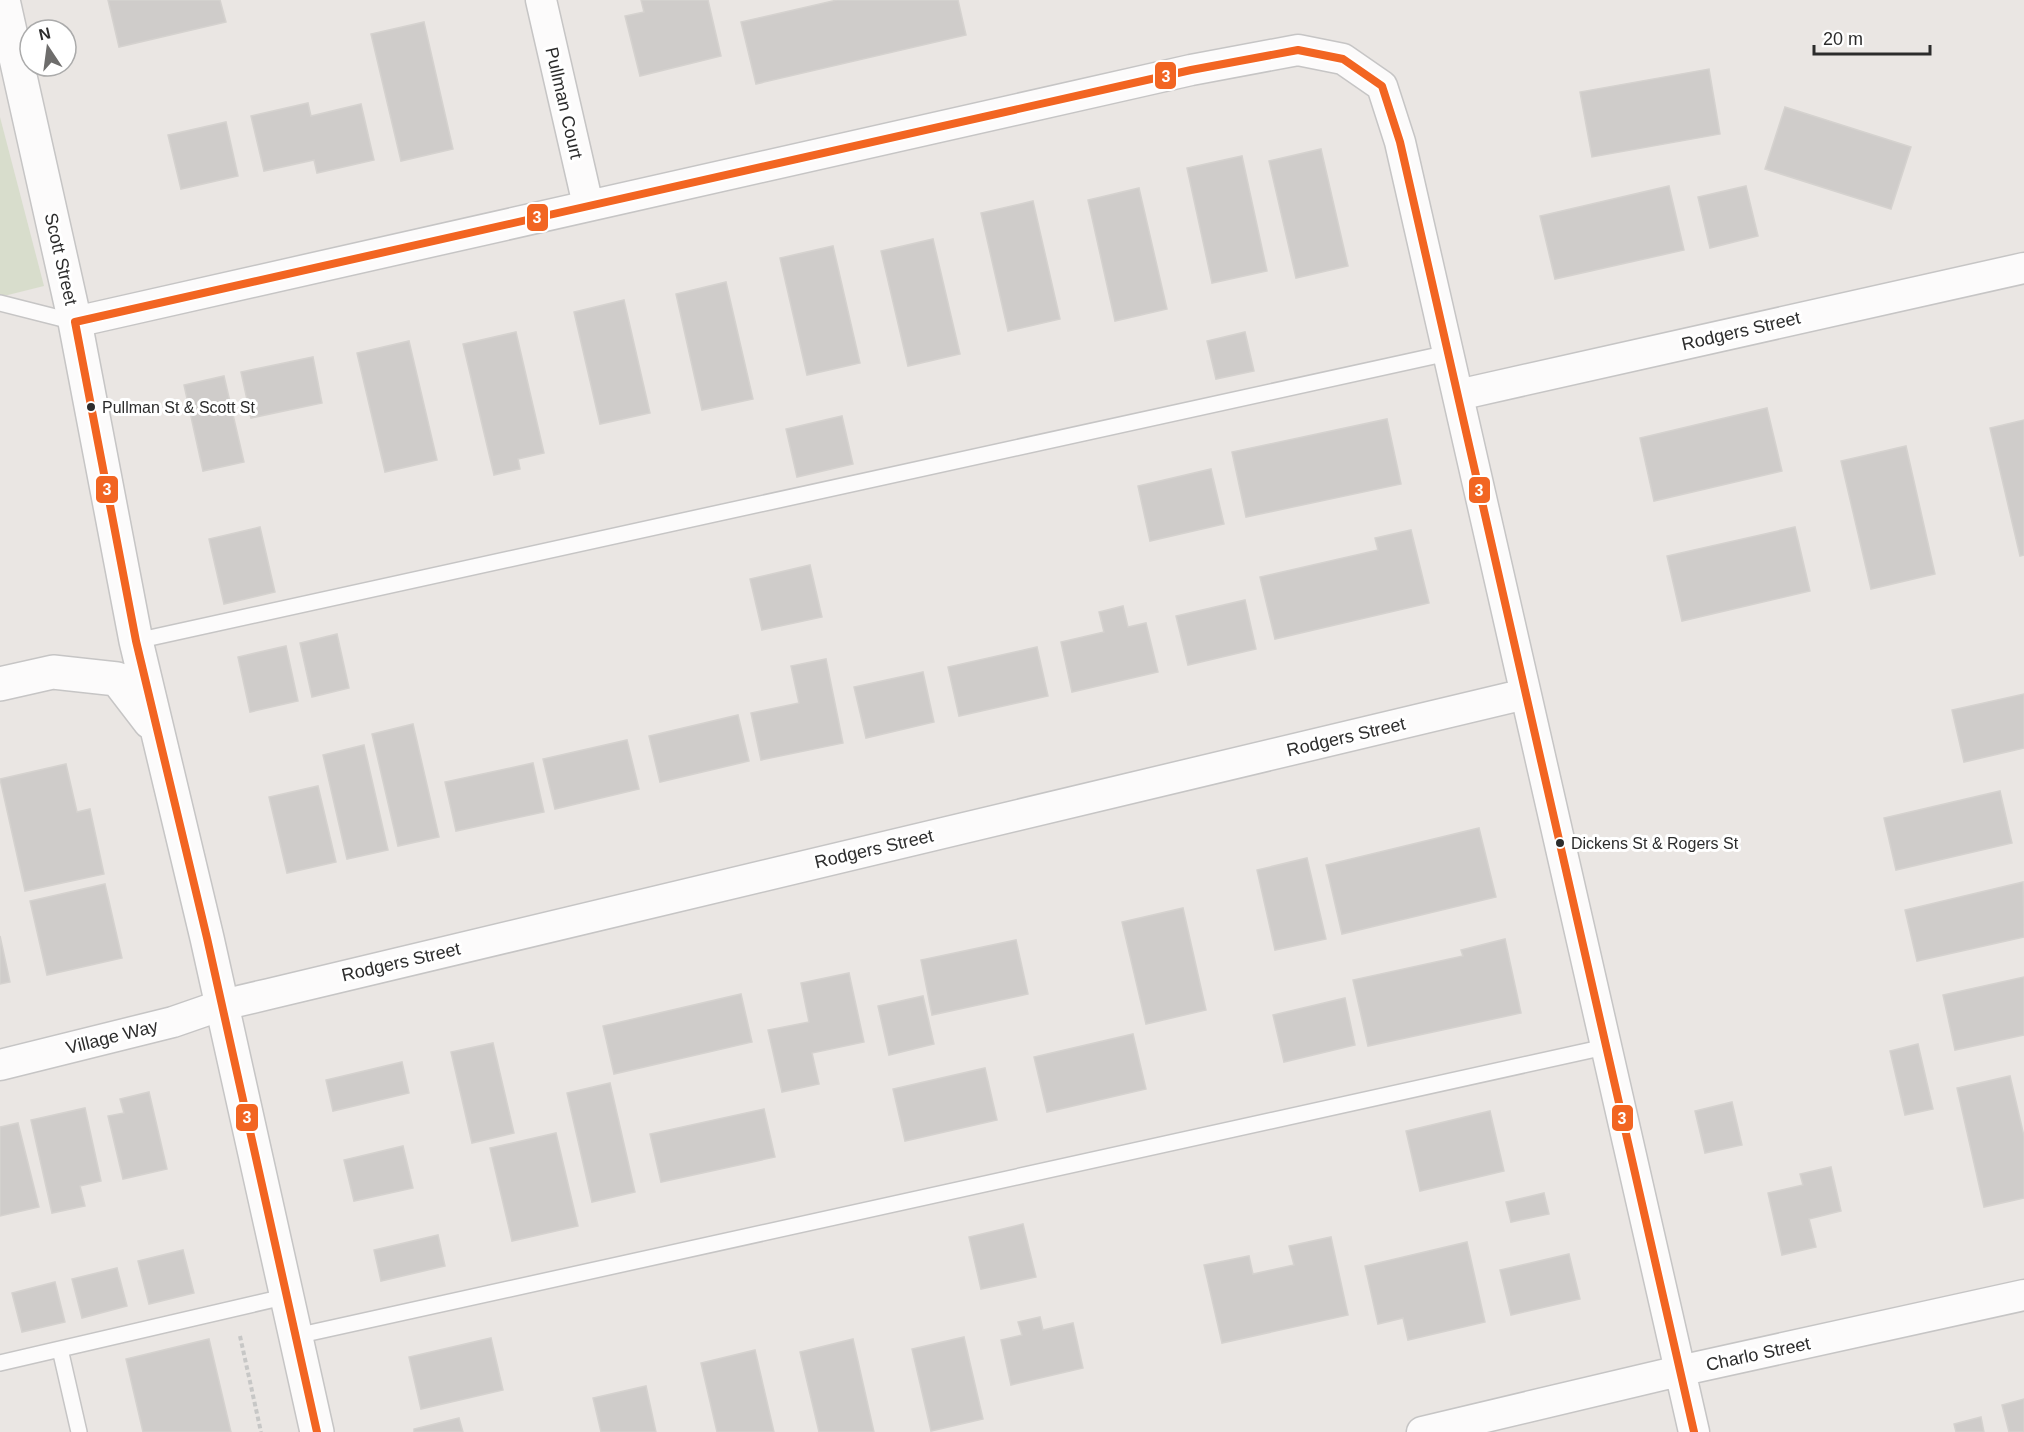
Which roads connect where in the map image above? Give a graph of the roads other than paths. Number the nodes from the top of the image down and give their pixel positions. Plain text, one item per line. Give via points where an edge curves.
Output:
1 (3, 0) edge
2 (541, 0) edge
3 (588, 205) junction
4 (2024, 268) edge
5 (0, 303) edge
6 (75, 322) junction
7 (1448, 353) junction
8 (1458, 395) junction
9 (136, 641) junction
10 (0, 684) edge
11 (1525, 694) junction
12 (159, 733) junction
13 (222, 1005) junction
14 (1605, 1047) junction
15 (0, 1065) edge
16 (2024, 1295) edge
17 (288, 1296) junction
18 (296, 1336) junction
19 (60, 1349) junction
20 (0, 1362) edge
21 (1679, 1371) junction
22 (79, 1432) edge
23 (317, 1432) edge
24 (1422, 1432) edge
25 (1694, 1432) edge

1 - 6 street, Scott Street
2 - 3 street, Pullman Court
3 - 6 street
3 - 7 street via 1191,70 1298,50 1342,59 1382,86 1400,142
4 - 8 street, Rodgers Street
5 - 6 lane
6 - 9 street, Scott Street
7 - 8 street
7 - 9 lane
8 - 11 street
9 - 12 street, Scott Street
10 - 12 street via 53,672 117,679
11 - 13 street, Rodgers Street
11 - 14 street
12 - 13 street, Scott Street
13 - 15 street, Village Way via 173,1022
13 - 17 street, Scott Street
14 - 18 lane
14 - 21 street
16 - 21 street, Charlo Street
17 - 18 street, Scott Street
17 - 19 lane
18 - 23 street, Scott Street
19 - 20 lane
19 - 22 lane
21 - 24 street, Charlo Street
21 - 25 street

